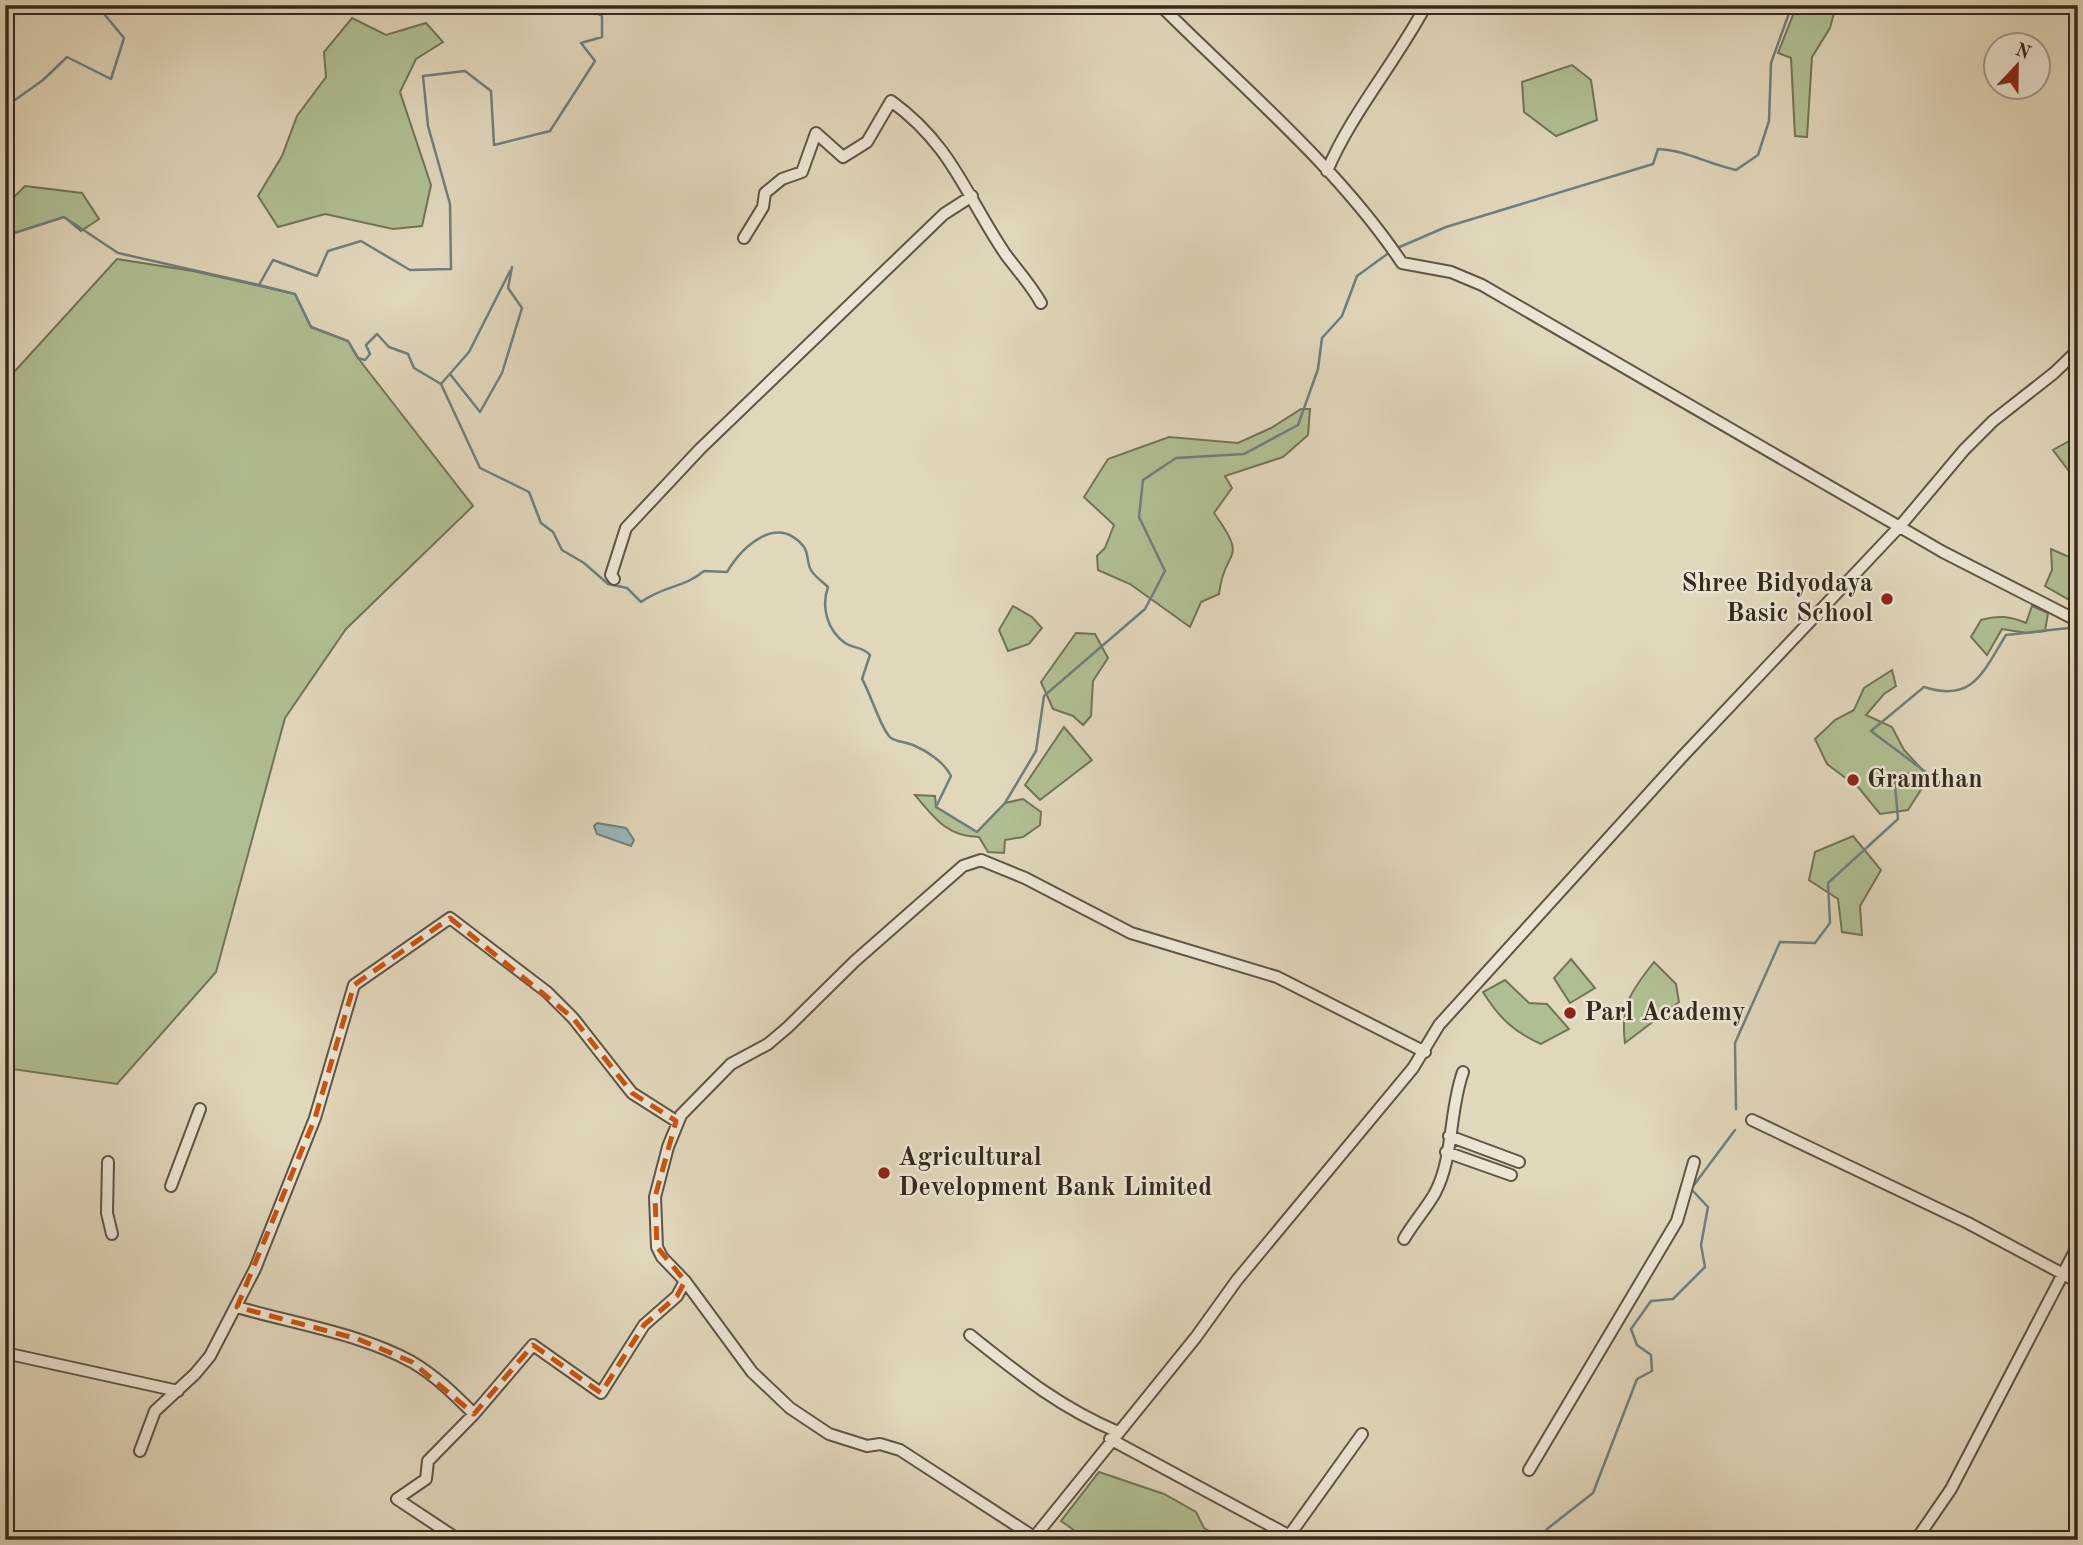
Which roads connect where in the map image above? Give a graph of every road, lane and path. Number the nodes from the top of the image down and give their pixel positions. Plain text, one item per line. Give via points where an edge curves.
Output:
1 (1160, 5) edge
2 (1426, 5) edge
3 (1327, 171) junction
4 (972, 196) junction
5 (744, 238) dead end
6 (1041, 303) dead end
7 (2078, 349) edge
8 (1901, 525) junction
9 (614, 579) dead end
10 (2078, 621) edge
11 (1425, 1052) junction
12 (1463, 1072) dead end
13 (200, 1109) dead end
14 (1752, 1120) dead end
15 (676, 1121) junction
16 (1449, 1136) junction
17 (1446, 1152) junction
18 (108, 1162) dead end
19 (1694, 1162) dead end
20 (1519, 1163) dead end
21 (1511, 1175) dead end
22 (171, 1186) dead end
23 (111, 1234) dead end
24 (1404, 1239) dead end
25 (2078, 1245) edge
26 (2062, 1275) junction
27 (685, 1281) junction
28 (2078, 1282) edge
29 (237, 1307) junction
30 (970, 1335) dead end
31 (5, 1353) edge
32 (178, 1391) junction
33 (474, 1414) junction
34 (1362, 1434) dead end
35 (1114, 1435) junction
36 (140, 1451) dead end
37 (1529, 1470) dead end
38 (1033, 1538) edge
39 (1287, 1538) edge
40 (459, 1540) edge
41 (1916, 1540) edge

1 - 3 street
2 - 3 street via 1338,145
3 - 8 street via 1402,263 1451,272 1482,285
4 - 5 street via 954,165 917,120 891,101 867,142 843,157 816,133 802,172 782,179 765,193 764,207
4 - 6 street
4 - 9 street via 944,214 700,449 626,527 611,575
7 - 8 street via 1993,421
8 - 10 street via 1943,552
8 - 11 street via 1439,1025
11 - 15 street via 1277,977 1131,933 981,860 963,866 788,1027 720,1074
11 - 35 street
12 - 16 street
13 - 22 street
14 - 26 street via 1968,1223
15 - 27 street via 655,1197 657,1247
15 - 29 street via 632,1093 547,992 450,918 354,985 316,1118
16 - 17 street
16 - 20 street
17 - 21 street
17 - 24 street via 1435,1193
18 - 23 street
19 - 37 street via 1677,1222
25 - 26 street
26 - 28 street
26 - 41 street via 1951,1489
27 - 33 street via 677,1296 644,1325 601,1393 533,1345
27 - 38 street via 739,1358 790,1408 840,1439 900,1450
29 - 32 street via 210,1356
29 - 33 street via 358,1339 412,1362
30 - 35 street via 1039,1391
31 - 32 street
32 - 36 street via 155,1411
33 - 40 street via 428,1461 426,1479 397,1499
34 - 39 street
35 - 38 street
35 - 39 street

